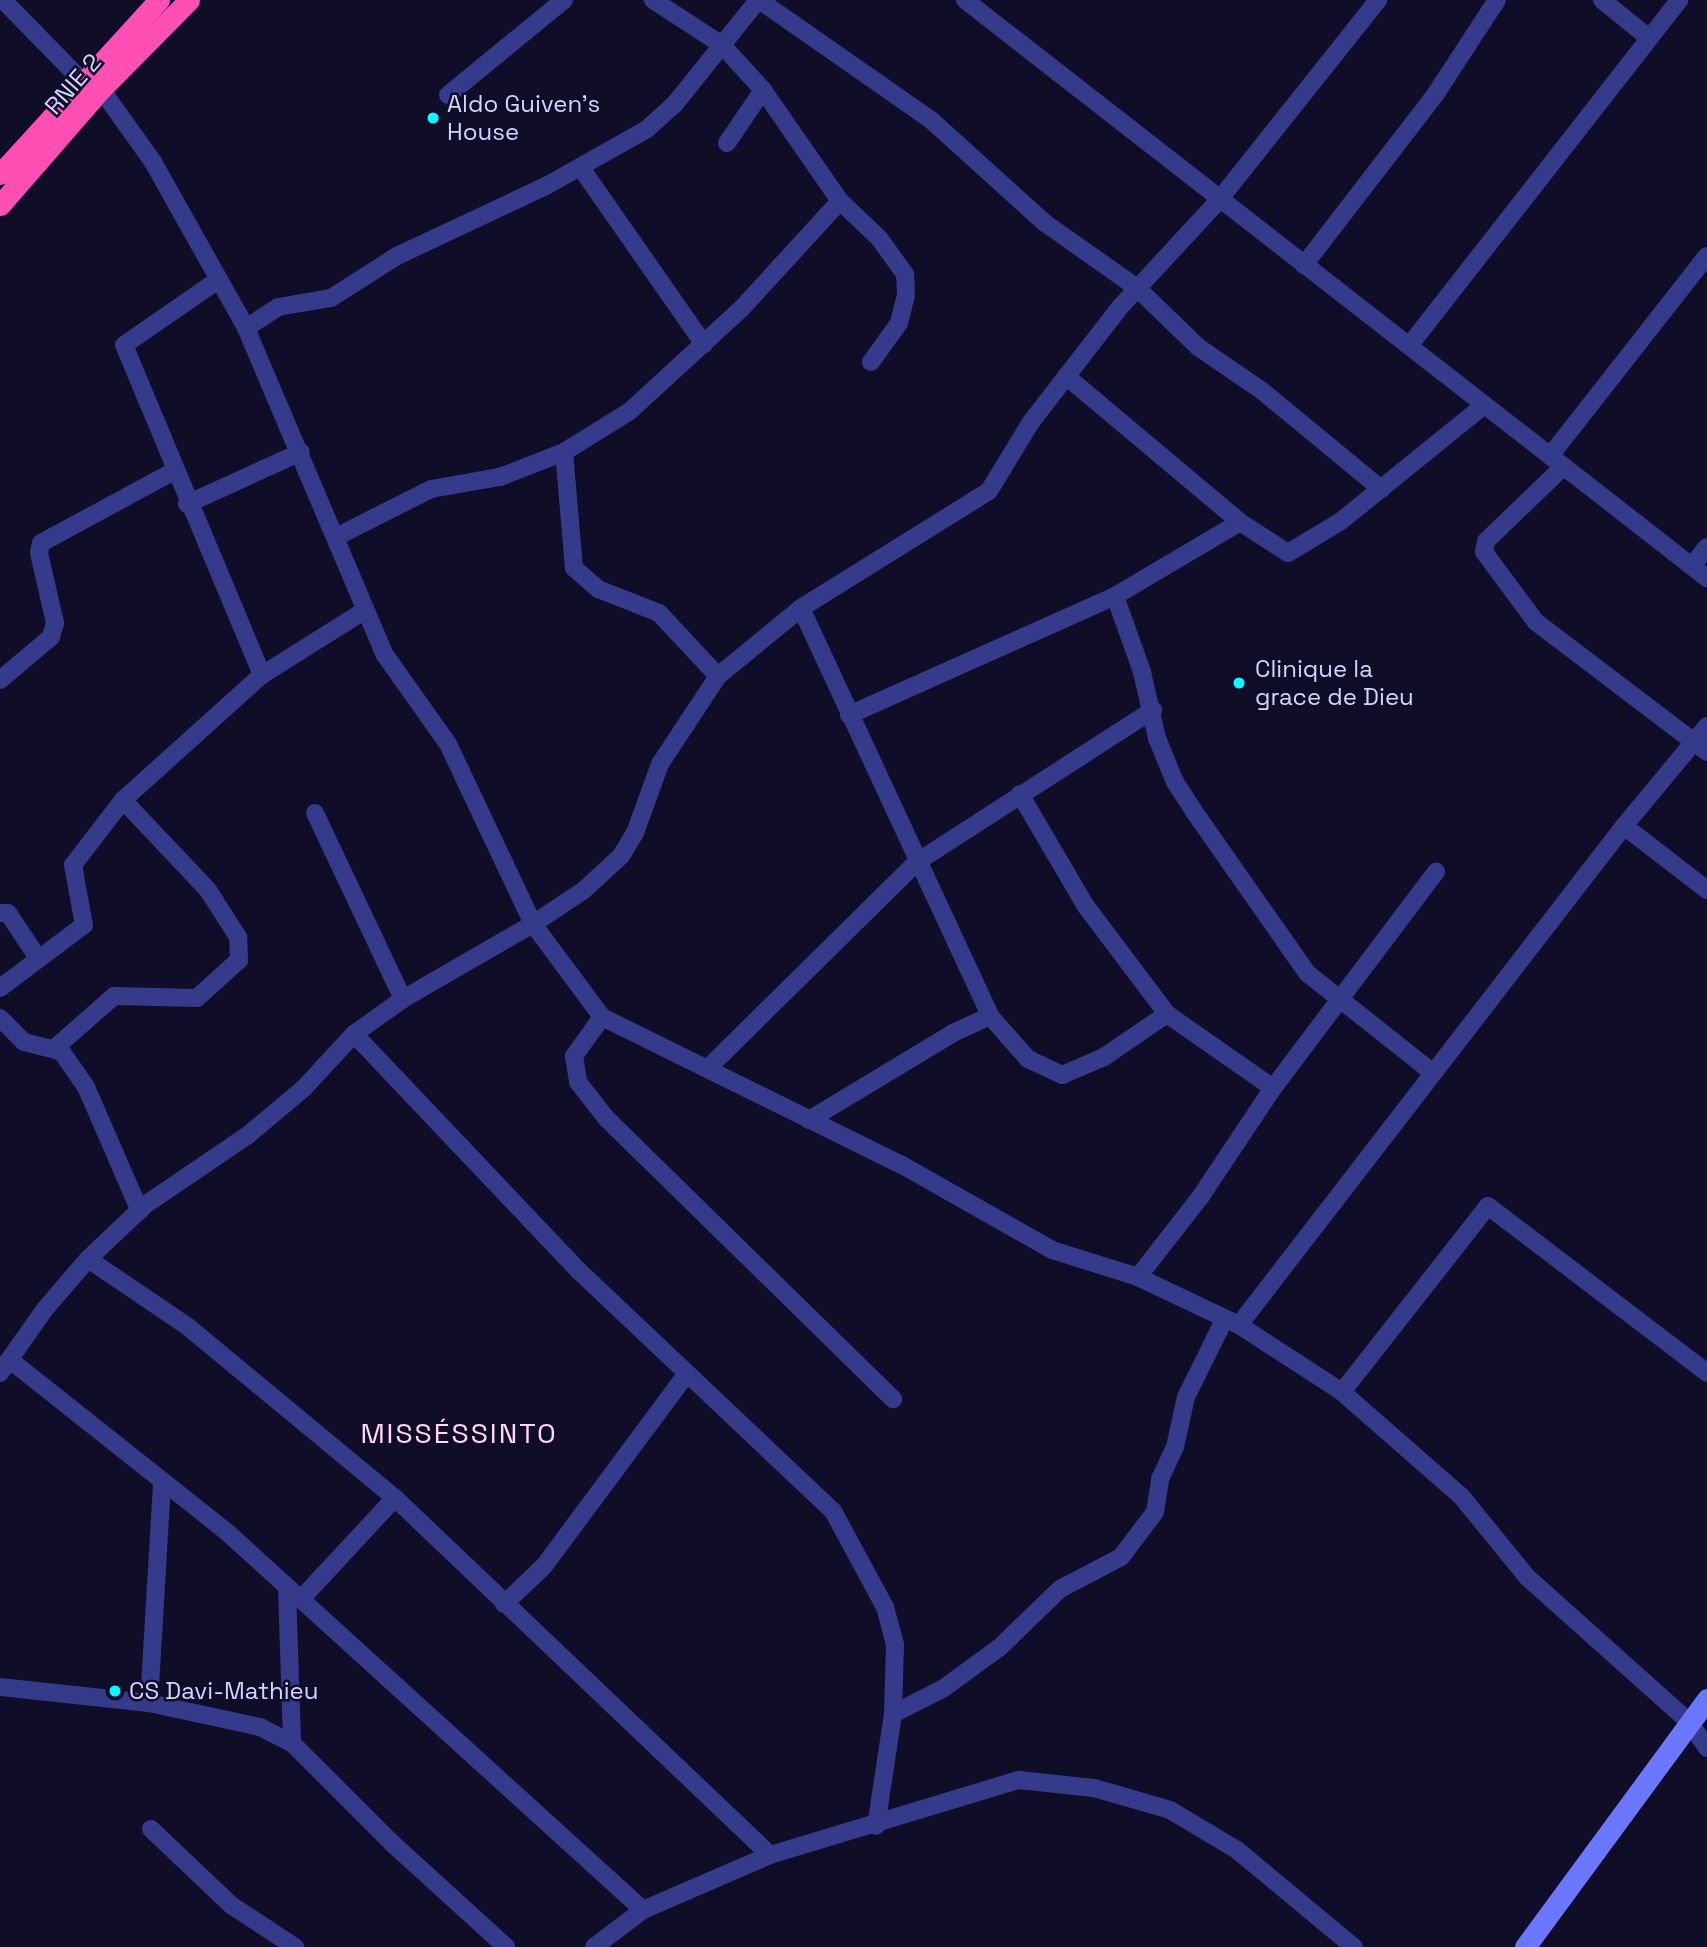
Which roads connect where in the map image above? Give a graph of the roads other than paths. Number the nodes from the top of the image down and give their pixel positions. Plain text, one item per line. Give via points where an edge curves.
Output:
1 (3, 0) edge
2 (159, 0) edge
3 (189, 0) edge
4 (564, 0) edge
5 (653, 0) edge
6 (758, 0) edge
7 (965, 0) edge
8 (1378, 0) edge
9 (1497, 0) edge
10 (1602, 0) edge
11 (1679, 0) edge
12 (1649, 38) junction
13 (722, 45) junction
14 (92, 85) junction
15 (764, 90) junction
16 (448, 95) dead end
17 (727, 143) dead end
18 (581, 169) junction
19 (0, 174) edge
20 (1219, 200) junction
21 (840, 201) junction
22 (0, 205) edge
23 (1707, 256) edge
24 (1304, 265) junction
25 (218, 280) junction
26 (1137, 288) junction
27 (246, 328) junction
28 (704, 344) junction
29 (1409, 346) junction
30 (871, 362) dead end
31 (1066, 376) junction
32 (1484, 405) junction
33 (300, 452) junction
34 (564, 452) junction
35 (1557, 461) junction
36 (174, 471) junction
37 (1381, 489) junction
38 (187, 504) junction
39 (1240, 523) junction
40 (336, 537) junction
41 (1707, 547) edge
42 (1692, 566) junction
43 (1707, 578) edge
44 (1115, 596) junction
45 (801, 608) junction
46 (365, 611) junction
47 (262, 676) junction
48 (718, 676) junction
49 (0, 680) edge
50 (1153, 710) junction
51 (849, 715) junction
52 (1707, 726) edge
53 (1701, 747) edge
54 (1020, 794) junction
55 (123, 800) junction
56 (315, 813) dead end
57 (1624, 826) junction
58 (917, 862) junction
59 (1436, 872) dead end
60 (1707, 890) edge
61 (0, 913) edge
62 (533, 924) junction
63 (38, 958) junction
64 (0, 988) edge
65 (403, 999) junction
66 (1341, 1002) junction
67 (1167, 1014) junction
68 (990, 1016) junction
69 (602, 1017) junction
70 (0, 1018) edge
71 (354, 1034) junction
72 (56, 1047) junction
73 (709, 1067) junction
74 (1433, 1073) junction
75 (1273, 1088) junction
76 (809, 1120) junction
77 (140, 1211) junction
78 (88, 1259) junction
79 (1138, 1277) junction
80 (1231, 1322) junction
81 (5, 1367) edge
82 (1707, 1373) edge
83 (687, 1375) junction
84 (1342, 1392) junction
85 (893, 1399) dead end
86 (162, 1481) junction
87 (395, 1499) junction
88 (294, 1594) junction
89 (504, 1604) junction
90 (0, 1687) edge
91 (1707, 1699) edge
92 (149, 1703) junction
93 (893, 1714) junction
94 (1689, 1722) junction
95 (292, 1743) junction
96 (1707, 1748) edge
97 (876, 1826) junction
98 (151, 1829) dead end
99 (770, 1855) junction
100 (643, 1910) junction
101 (1343, 1944) edge
102 (295, 1947) edge
103 (506, 1947) edge
104 (594, 1947) edge
105 (1525, 1947) edge

1 - 14 street
2 - 14 highway, RNIE 2 / RNIE 2
3 - 14 highway, RNIE 2 / RNIE 2
4 - 16 street
5 - 13 street
6 - 13 street
6 - 26 street via 900,95 1045,223
7 - 20 street
8 - 20 street
9 - 24 street via 1435,96
10 - 12 street
11 - 12 street
12 - 29 street
13 - 15 street
13 - 18 street via 656,121
14 - 19 highway, RNIE 2 / RNIE 2
14 - 22 highway, RNIE 2 / RNIE 2
14 - 25 street via 153,162
15 - 17 street
15 - 21 street
18 - 27 street via 397,256 331,298 278,307
18 - 28 street
20 - 24 street
20 - 26 street
21 - 28 street
21 - 30 street via 879,238 905,274 899,323
23 - 35 street
24 - 29 street
25 - 27 street
25 - 36 street via 124,345
26 - 31 street
26 - 37 street via 1198,346 1261,390
27 - 33 street
28 - 34 street via 630,411
29 - 32 street
31 - 39 street
31 - 45 street via 989,491
32 - 35 street
32 - 37 street
33 - 38 street
33 - 40 street
34 - 40 street via 500,477 432,489
34 - 48 street via 574,569 598,589 659,613
35 - 42 street
35 - 53 street via 1486,541 1485,552 1536,621
36 - 38 street
36 - 49 street via 41,543 55,623 51,637
37 - 39 street via 1341,521 1288,553
38 - 47 street
39 - 44 street
40 - 46 street
41 - 42 street
42 - 43 street
44 - 50 street
44 - 51 street
45 - 48 street
45 - 51 street
46 - 47 street
46 - 62 street via 385,655 449,744
47 - 55 street
48 - 62 street via 660,764 635,833 621,856 584,890
50 - 54 street
50 - 66 street via 1157,738 1175,782 1287,949
51 - 58 street
52 - 53 street
53 - 57 street
54 - 58 street
54 - 67 street via 1085,905
55 - 63 street via 73,864 84,925
55 - 72 street via 208,890 238,937 239,960 197,998 114,996
56 - 65 street
57 - 60 street
57 - 74 street
58 - 68 street
58 - 73 street
59 - 66 street
61 - 63 street via 8,913
62 - 65 street
62 - 69 street
63 - 64 street
65 - 71 street
66 - 74 street
66 - 75 street
67 - 68 street via 1117,1050 1062,1075 1028,1059
67 - 75 street
68 - 76 street via 953,1033
69 - 73 street
69 - 85 street via 574,1056 574,1069 585,1091 606,1118
70 - 72 street via 24,1042
71 - 77 street via 304,1088 248,1135 190,1171
71 - 83 street via 527,1218
72 - 77 street via 86,1087
73 - 76 street
74 - 80 street
75 - 79 street via 1201,1196
76 - 79 street via 902,1165 1052,1250
77 - 78 street
78 - 81 street via 45,1309
78 - 87 street via 187,1326
79 - 80 street
80 - 84 street
80 - 93 street via 1186,1397 1176,1443 1160,1479 1156,1511 1121,1557 1060,1589 1000,1647 944,1688
81 - 86 street
82 - 84 street via 1488,1206
83 - 89 street via 544,1566
83 - 93 street via 755,1433 832,1511 885,1606 895,1645
84 - 94 street via 1461,1496 1533,1583
86 - 88 street
86 - 92 street
87 - 88 street
87 - 89 street
88 - 95 street
88 - 100 street
89 - 99 street
90 - 92 street
91 - 94 street
92 - 95 street via 260,1727
93 - 97 street
94 - 96 street
94 - 105 street
95 - 103 street
97 - 99 street
97 - 101 street via 1019,1780 1094,1788 1170,1810 1237,1850
98 - 102 street via 231,1905
99 - 100 street
100 - 104 street

